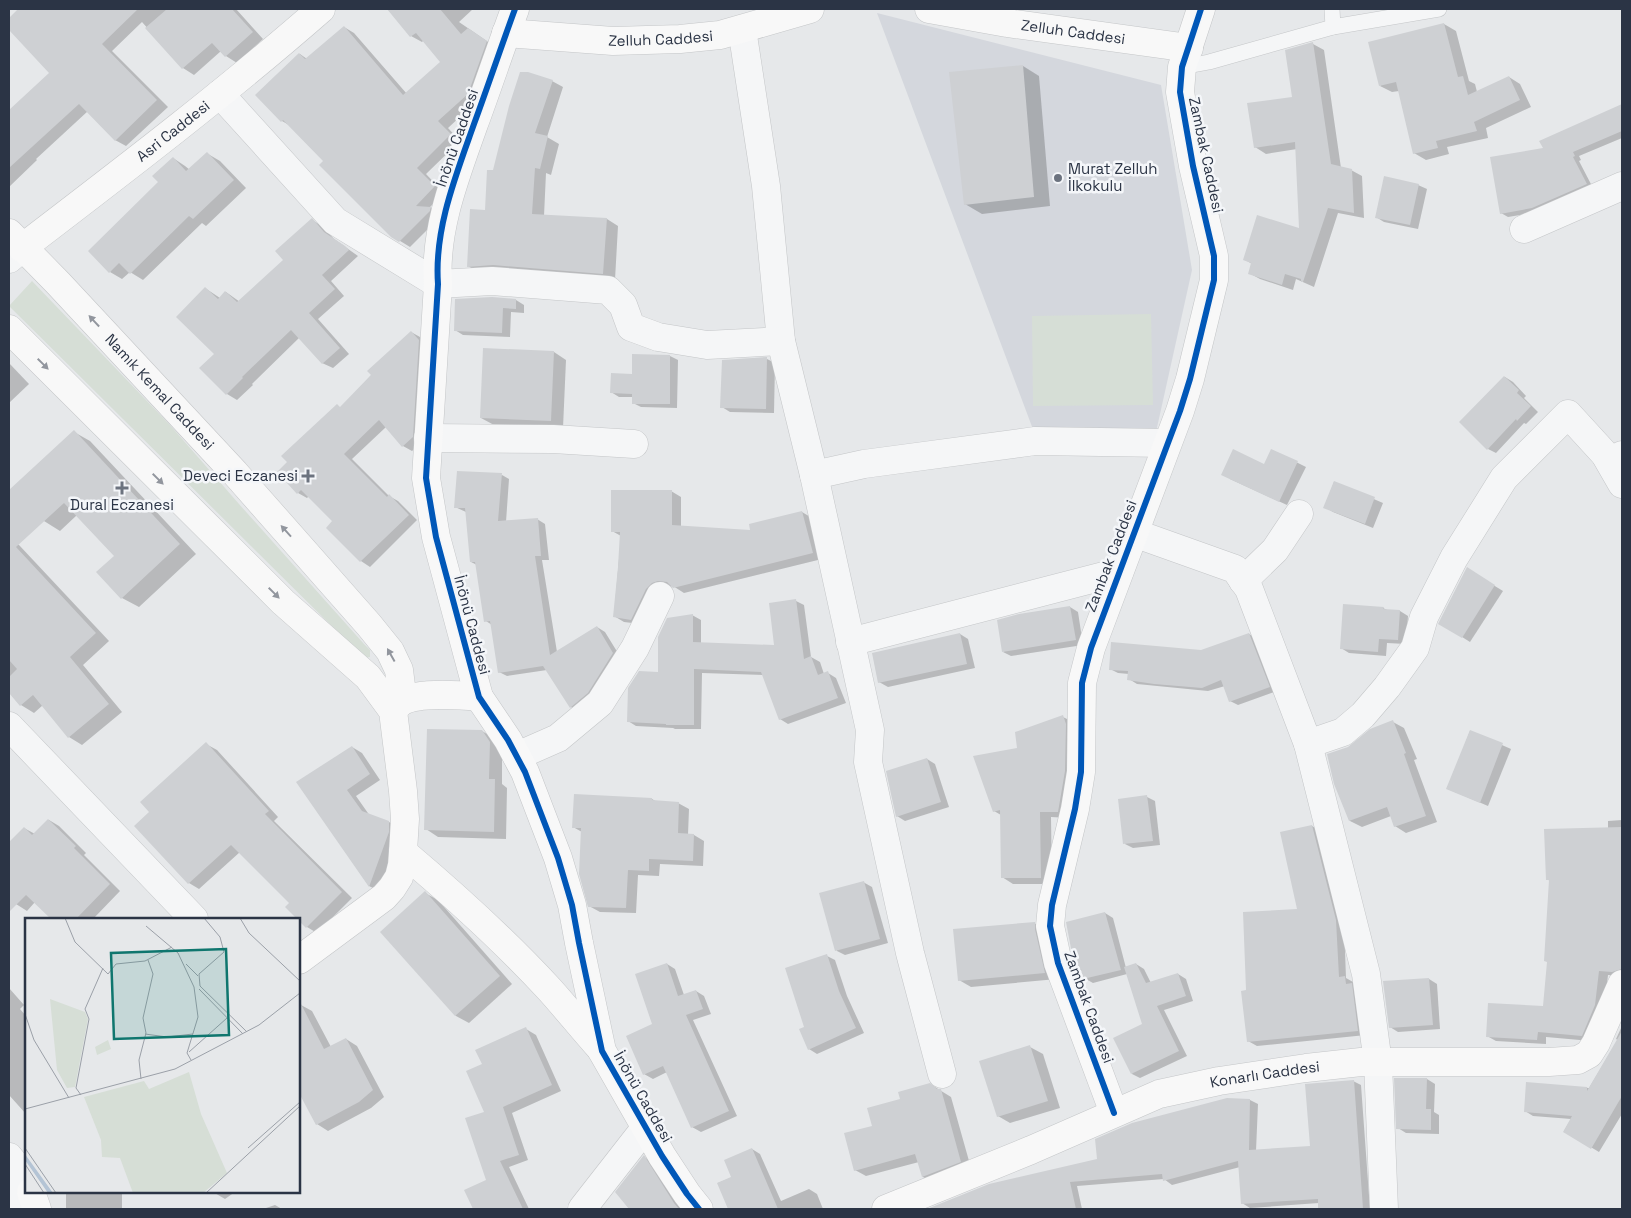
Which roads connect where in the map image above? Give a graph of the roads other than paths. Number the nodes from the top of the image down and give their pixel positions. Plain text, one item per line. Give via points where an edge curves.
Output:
1 (321, 9) edge
2 (810, 9) edge
3 (929, 9) edge
4 (1201, 9) edge
5 (1332, 9) edge
6 (1439, 9) edge
7 (511, 21) edge
8 (1334, 27) junction
9 (742, 29) junction
10 (1185, 58) junction
11 (220, 94) junction
12 (1622, 186) edge
13 (1524, 229) dead end
14 (13, 247) edge
15 (438, 284) junction
16 (9, 329) edge
17 (781, 341) junction
18 (428, 438) junction
19 (1166, 443) junction
20 (634, 444) dead end
21 (1615, 456) edge
22 (814, 475) junction
23 (1622, 484) edge
24 (1299, 514) dead end
25 (1134, 533) junction
26 (1119, 572) junction
27 (1243, 581) junction
28 (660, 596) dead end
29 (850, 642) junction
30 (479, 697) junction
31 (397, 706) junction
32 (9, 726) edge
33 (1308, 744) junction
34 (517, 756) junction
35 (404, 852) junction
36 (193, 918) edge
37 (300, 959) edge
38 (1622, 984) edge
39 (602, 1051) junction
40 (1378, 1063) junction
41 (942, 1074) dead end
42 (1114, 1113) junction
43 (646, 1127) junction
44 (9, 1157) edge
45 (25, 1179) edge
46 (25, 1181) edge
47 (32, 1193) edge
48 (9, 1202) edge
49 (37, 1209) edge
50 (582, 1209) edge
51 (699, 1209) edge
52 (886, 1209) edge
53 (1384, 1209) edge

1 - 11 street, Asri Caddesi
2 - 9 street, Zelluh Caddesi
3 - 10 street, Zelluh Caddesi
4 - 10 street, Zambak Caddesi
5 - 8 lane
6 - 8 lane
7 - 9 street, Zelluh Caddesi via 613,41 680,39
7 - 15 street, İnönü Caddesi via 454,182 439,244
8 - 10 lane via 1209,62
9 - 17 street via 766,186
10 - 19 street, Zambak Caddesi via 1180,92 1214,256 1214,280 1190,379
11 - 14 street, Asri Caddesi via 172,133
11 - 15 street via 335,221
12 - 13 street
31 -> 14 street, Namık Kemal Caddesi via 401,686 399,670 390,651 369,624 58,284
15 - 17 street via 492,281 608,290 623,305 631,327 658,337 707,345
15 - 18 street, İnönü Caddesi
16 -> 31 street via 283,602
17 - 22 street
18 - 20 street via 553,439
18 - 30 street, İnönü Caddesi via 426,478 436,537
19 - 22 street via 1036,441 864,464
19 - 25 street, Zambak Caddesi
21 - 23 street
21 - 33 street via 1568,414 1504,478 1454,558 1424,618 1415,648 1387,687 1343,732
22 - 29 street
24 - 27 street via 1275,550
25 - 26 street, Zambak Caddesi
25 - 27 street via 1235,569
26 - 29 street
26 - 42 street, Zambak Caddesi via 1091,648 1082,683 1081,772 1050,926 1058,963
27 - 33 street via 1249,589
28 - 34 street via 635,648 600,703 558,738
29 - 41 street via 870,730 868,762 910,953
30 - 31 street via 418,697
30 - 34 street, İnönü Caddesi
31 - 35 street, Namık Kemal Caddesi via 405,819
32 - 36 street
33 - 40 street via 1366,974
34 - 39 street, İnönü Caddesi via 558,858 572,905
35 - 37 street, Namık Kemal Caddesi via 399,877 384,897
35 - 39 street via 511,950
38 - 40 street, Konarlı Caddesi via 1596,1043 1589,1054 1578,1060
39 - 43 street, İnönü Caddesi
40 - 42 street, Konarlı Caddesi via 1306,1068 1220,1081 1159,1094
40 - 53 street
42 - 52 street, Konarlı Caddesi
43 - 50 street
43 - 51 street, İnönü Caddesi
44 - 45 street
46 - 48 street
47 - 49 street

